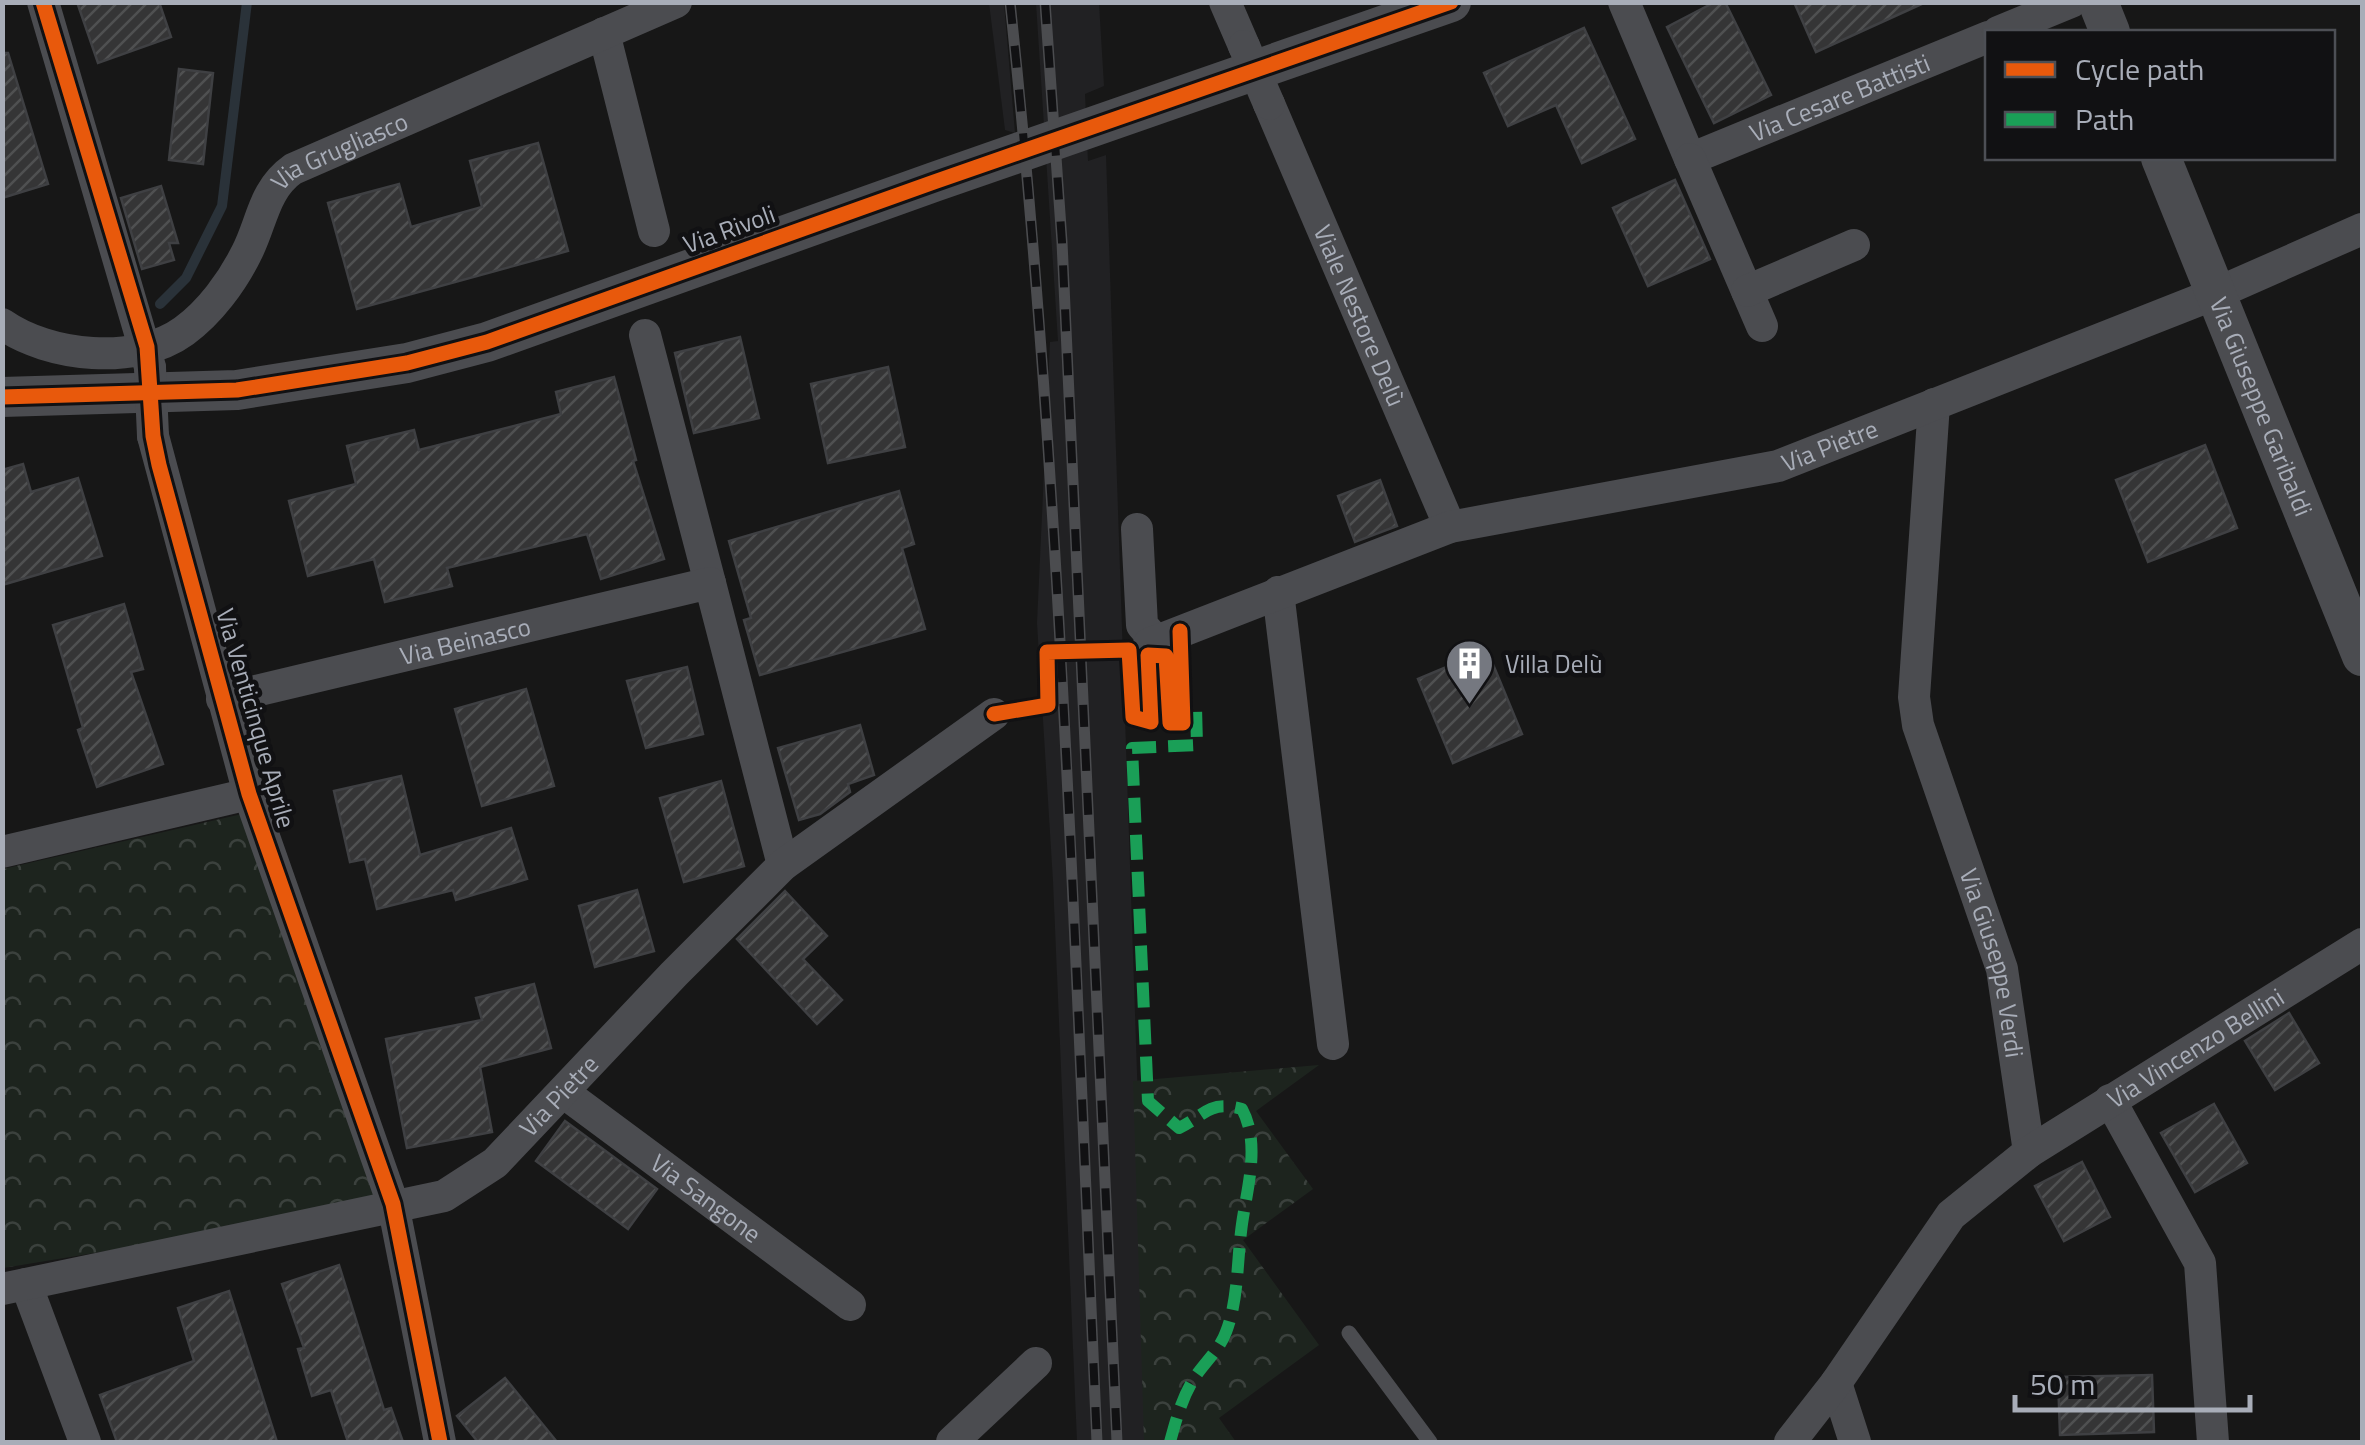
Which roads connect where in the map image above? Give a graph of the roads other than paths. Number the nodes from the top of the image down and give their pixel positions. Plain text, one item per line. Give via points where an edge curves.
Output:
1 (43, 2) edge
2 (676, 2) edge
3 (1225, 2) edge
4 (1451, 2) edge
5 (1624, 2) edge
6 (2072, 2) edge
7 (2098, 2) edge
8 (2003, 30) edge
9 (2109, 30) edge
10 (604, 32) junction
11 (1985, 38) edge
12 (1690, 158) junction
13 (2162, 160) edge
14 (2362, 229) edge
15 (654, 231) dead end
16 (1854, 245) dead end
17 (1747, 291) junction
18 (2217, 293) junction
19 (2, 324) edge
20 (1762, 326) dead end
21 (645, 335) dead end
22 (148, 357) junction
23 (2, 397) edge
24 (1934, 404) junction
25 (1450, 528) junction
26 (1137, 529) dead end
27 (710, 583) junction
28 (1278, 592) junction
29 (2362, 656) edge
30 (222, 700) junction
31 (994, 714) dead end
32 (249, 794) junction
33 (2, 852) edge
34 (783, 866) junction
35 (2362, 944) edge
36 (1332, 1044) dead end
37 (564, 1092) junction
38 (2110, 1100) junction
39 (2029, 1152) junction
40 (393, 1204) junction
41 (14, 1287) edge
42 (850, 1304) dead end
43 (1349, 1332) dead end
44 (1036, 1363) dead end
45 (1836, 1383) junction
46 (86, 1442) edge
47 (440, 1442) edge
48 (952, 1442) edge
49 (1430, 1442) edge
50 (1790, 1442) edge
51 (1855, 1442) edge
52 (2212, 1442) edge

1 - 22 street, Via Venticinque Aprile
2 - 10 street, Via Grugliasco
3 - 25 street, Viale Nestore Delù, bridge
4 - 23 street, Via Rivoli via 487,342 407,364 237,390
5 - 12 street
6 - 8 street
7 - 9 street
10 - 15 street
10 - 22 street, Via Grugliasco via 292,169 269,193 225,288
11 - 12 street, Via Cesare Battisti
12 - 17 street
13 - 18 street, Via Giuseppe Garibaldi
14 - 18 street, Via Pietre
16 - 17 street
17 - 20 street
18 - 24 street, Via Pietre
18 - 29 street, Via Giuseppe Garibaldi
19 - 22 street via 60,349
21 - 27 street
22 - 30 street, Via Venticinque Aprile, bridge via 153,436
24 - 25 street, Via Pietre via 1778,466
24 - 39 street, Via Giuseppe Verdi via 1914,697 2002,969
25 - 28 street, Via Pietre
26 - 28 street, Via Pietre via 1142,625 1153,642
27 - 30 street, Via Beinasco
27 - 34 street
28 - 36 street
30 - 32 street, Via Venticinque Aprile
31 - 34 street, Via Pietre
32 - 33 street, Via Venticinque Aprile
32 - 40 street, Via Venticinque Aprile
34 - 37 street, Via Pietre
35 - 38 street, Via Vincenzo Bellini
37 - 40 street, Via Pietre via 495,1163 444,1196
37 - 42 street, Via Sangone
38 - 39 street, Via Vincenzo Bellini
38 - 52 street via 2200,1263
39 - 45 street via 1950,1214
40 - 41 street, Via Pietre
40 - 47 street, Via Venticinque Aprile
41 - 46 street, Via Pietre
43 - 49 lane
44 - 48 street
45 - 50 street
45 - 51 street

